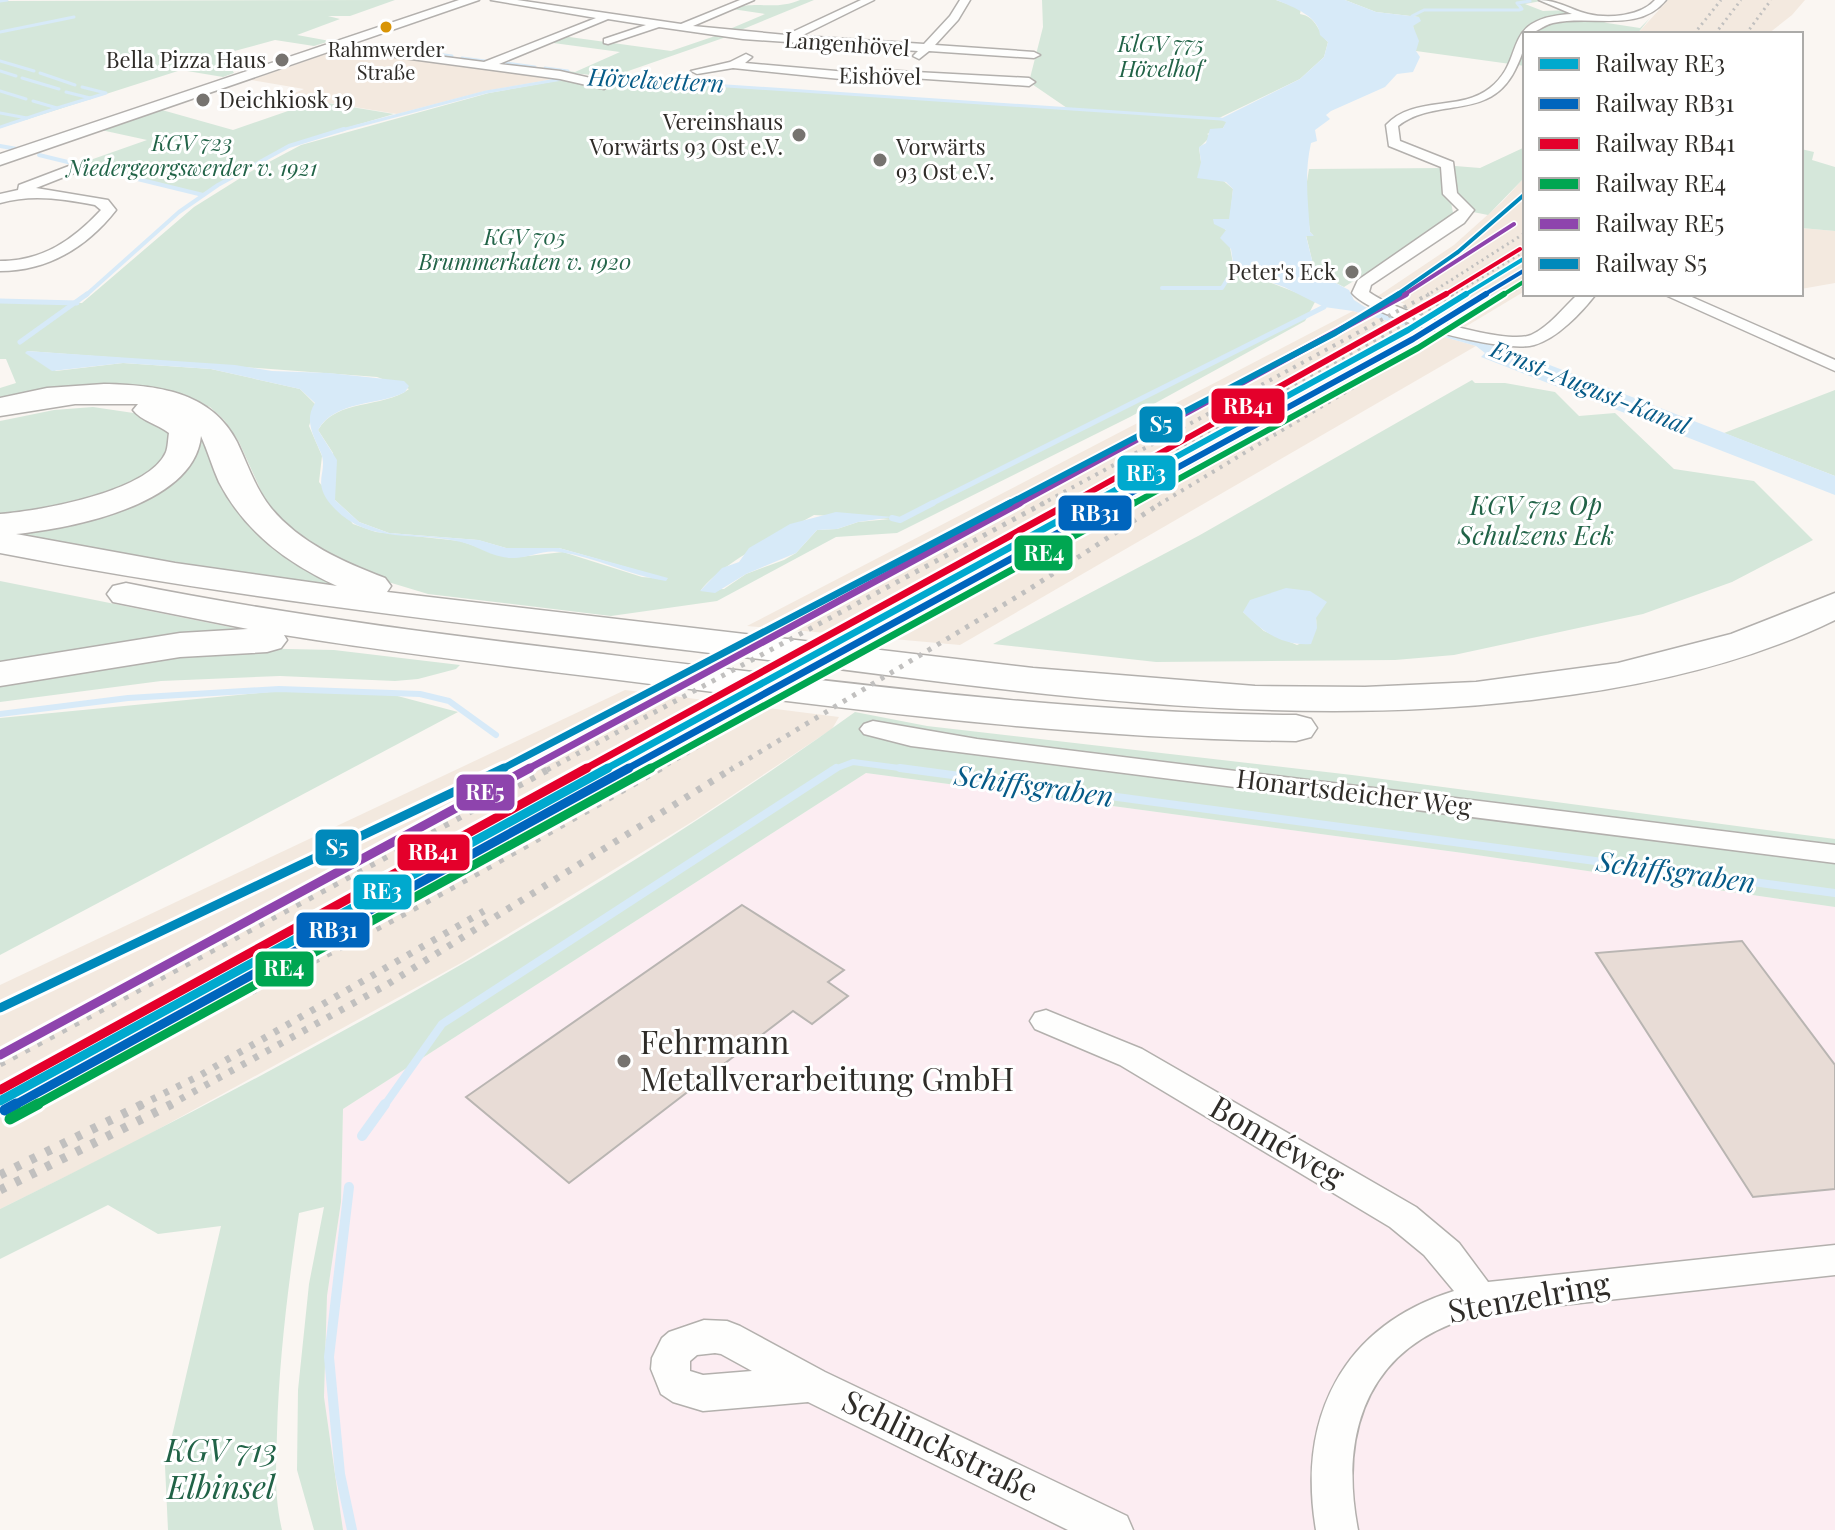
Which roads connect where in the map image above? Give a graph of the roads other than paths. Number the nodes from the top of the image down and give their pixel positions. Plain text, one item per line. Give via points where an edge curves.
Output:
1 (472, 0) edge
2 (496, 0) edge
3 (749, 0) edge
4 (869, 0) edge
5 (965, 0) edge
6 (1544, 0) edge
7 (1661, 0) edge
8 (621, 4) dead end
9 (594, 14) junction
10 (1583, 15) junction
11 (608, 16) junction
12 (662, 24) junction
13 (682, 26) junction
14 (1529, 32) edge
15 (786, 40) junction
16 (608, 41) dead end
17 (1523, 41) edge
18 (336, 46) junction
19 (924, 49) junction
20 (1034, 55) dead end
21 (484, 65) junction
22 (733, 65) junction
23 (697, 71) dead end
24 (897, 74) junction
25 (1029, 82) dead end
26 (604, 85) dead end
27 (0, 160) edge
28 (69, 170) dead end
29 (21, 193) junction
30 (0, 199) edge
31 (0, 266) edge
32 (1586, 296) edge
33 (1676, 296) edge
34 (1835, 366) edge
35 (0, 407) edge
36 (0, 417) edge
37 (0, 525) edge
38 (0, 542) edge
39 (0, 564) edge
40 (1835, 605) edge
41 (434, 608) junction
42 (353, 636) junction
43 (1835, 636) edge
44 (0, 674) edge
45 (873, 729) dead end
46 (1835, 854) edge
47 (1046, 1021) dead end
48 (1835, 1260) edge
49 (1479, 1300) junction
50 (811, 1384) dead end
51 (1112, 1530) edge
52 (1337, 1530) edge

1 - 18 street
2 - 9 street, Langenhövel
3 - 13 street
4 - 15 street
5 - 19 street
6 - 10 street
7 - 10 street via 1646,13
8 - 9 street
9 - 11 street, Langenhövel
10 - 14 street via 1538,24
11 - 12 street, Langenhövel
11 - 21 street
12 - 13 street, Langenhövel
12 - 16 street, Langenhövel
13 - 15 street, Langenhövel
15 - 19 street, Langenhövel
15 - 22 street
17 - 32 street via 1503,81 1490,94 1425,107 1392,125 1394,143 1448,165 1450,194 1467,210 1361,286 1362,297 1382,308 1509,343 1535,340
18 - 21 street
18 - 27 street
19 - 20 street, Langenhövel
19 - 24 street
21 - 26 street
22 - 23 street
22 - 24 street, Eishövel via 870,78
24 - 25 street, Eishövel
28 - 29 street
29 - 30 street
29 - 31 street via 95,201 109,210 59,253 33,264
33 - 34 street
35 - 41 highway via 103,394 152,397 191,409 210,426 257,517 275,534 324,566
36 - 37 highway via 55,406 119,405 169,417 187,440 170,469 130,494 70,514
38 - 41 highway via 221,581
39 - 42 highway via 185,606
40 - 41 highway via 1781,631 1623,675 1487,694 1345,701 1086,685
42 - 43 highway via 991,713 1223,728 1436,722 1623,699 1699,682
42 - 44 highway via 180,645
45 - 46 street, Honartsdeicher Weg via 977,747
47 - 49 street, Bonnéweg via 1131,1057 1403,1217 1450,1255
48 - 49 street, Stenzelring
49 - 52 street, Stenzelring via 1405,1329 1370,1358 1356,1379 1331,1449
50 - 51 street, Schlinckstraße

